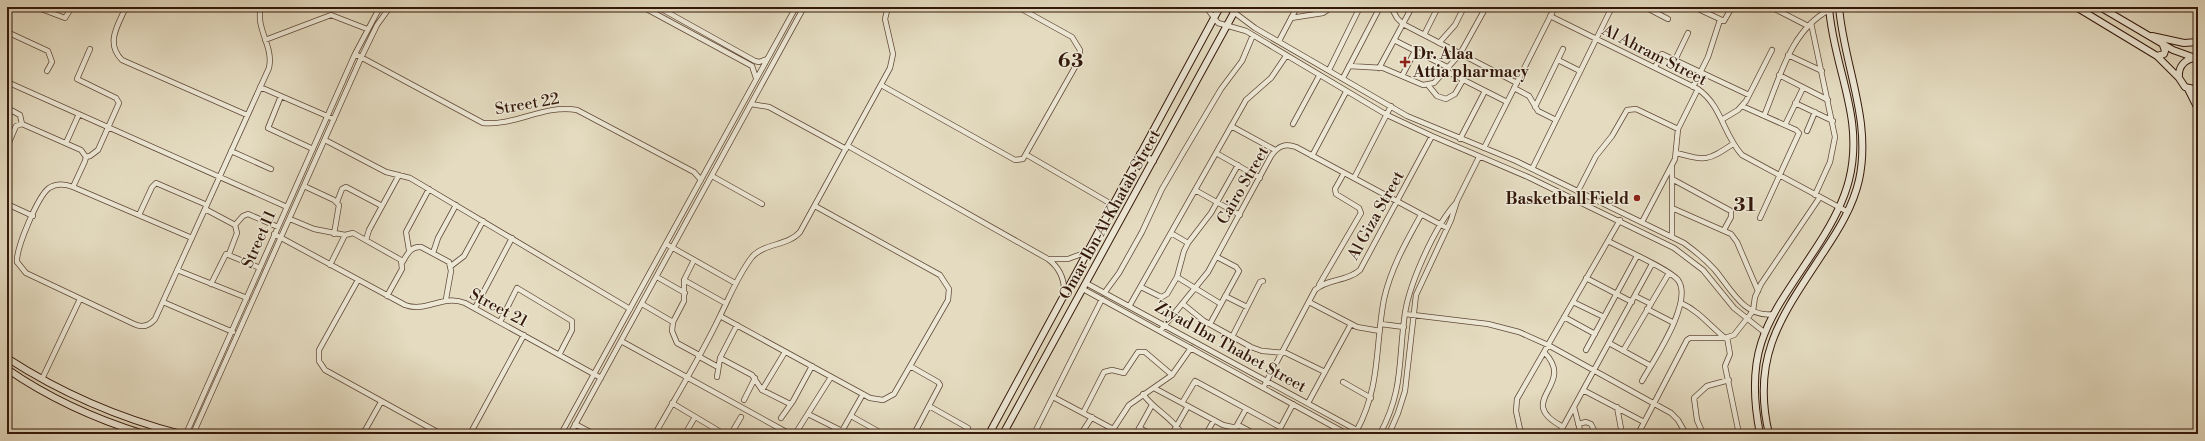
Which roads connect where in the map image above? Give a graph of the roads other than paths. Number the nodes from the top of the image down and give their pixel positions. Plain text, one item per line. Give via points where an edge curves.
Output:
1 (36, 7) edge
2 (72, 7) edge
3 (126, 7) edge
4 (261, 7) edge
5 (380, 7) edge
6 (390, 7) edge
7 (643, 7) edge
8 (658, 7) edge
9 (796, 7) edge
10 (804, 7) edge
11 (888, 7) edge
12 (1018, 7) edge
13 (1206, 7) edge
14 (1220, 7) edge
15 (1227, 7) edge
16 (1297, 7) edge
17 (1332, 7) edge
18 (1360, 7) edge
19 (1380, 7) edge
20 (1391, 7) edge
21 (1412, 7) edge
22 (1438, 7) edge
23 (1464, 7) edge
24 (1486, 7) edge
25 (1555, 7) edge
26 (1612, 7) edge
27 (1645, 7) edge
28 (1694, 7) edge
29 (1732, 7) edge
30 (1771, 7) edge
31 (1839, 7) edge
32 (2076, 7) edge
33 (2100, 7) edge
34 (668, 9) edge
35 (1236, 9) edge
36 (1829, 9) edge
37 (1550, 16) junction
38 (663, 18) junction
39 (1214, 18) junction
40 (1291, 18) junction
41 (1668, 19) dead end
42 (1720, 20) junction
43 (1403, 24) junction
44 (1810, 24) junction
45 (1227, 26) junction
46 (1252, 26) junction
47 (367, 30) junction
48 (7, 32) edge
49 (1688, 33) dead end
50 (1251, 34) junction
51 (1424, 35) junction
52 (2147, 35) junction
53 (1596, 39) junction
54 (265, 40) junction
55 (1394, 40) junction
56 (1279, 41) junction
57 (2198, 42) edge
58 (1439, 43) junction
59 (2163, 45) junction
60 (90, 49) dead end
61 (1563, 49) dead end
62 (1772, 50) dead end
63 (1415, 51) junction
64 (355, 54) junction
65 (1460, 54) junction
66 (1788, 55) junction
67 (1286, 56) junction
68 (2157, 56) junction
69 (361, 58) junction
70 (767, 58) junction
71 (2196, 59) edge
72 (1558, 60) junction
73 (1675, 60) junction
74 (1349, 66) junction
75 (1656, 67) junction
76 (1379, 68) junction
77 (1329, 70) junction
78 (1447, 70) junction
79 (47, 71) dead end
80 (1580, 71) junction
81 (1822, 71) junction
82 (1701, 72) junction
83 (1779, 75) junction
84 (1319, 76) junction
85 (1402, 76) junction
86 (756, 78) junction
87 (1343, 78) junction
88 (2179, 78) junction
89 (1463, 80) junction
90 (7, 82) edge
91 (1517, 83) junction
92 (881, 85) junction
93 (1428, 85) junction
94 (260, 87) junction
95 (1693, 87) junction
96 (1514, 88) junction
97 (1803, 88) junction
98 (1698, 89) junction
99 (2188, 89) junction
100 (2198, 90) edge
101 (1485, 91) junction
102 (1346, 92) junction
103 (281, 96) junction
104 (1750, 96) junction
105 (1828, 100) junction
106 (1507, 102) junction
107 (1795, 103) junction
108 (751, 104) junction
109 (1391, 106) junction
110 (1742, 106) junction
111 (1535, 107) junction
112 (7, 108) edge
113 (2198, 109) edge
114 (1815, 112) junction
115 (79, 114) junction
116 (247, 115) junction
117 (1387, 115) junction
118 (327, 116) junction
119 (1764, 116) junction
120 (334, 119) junction
121 (1723, 119) junction
122 (1556, 120) junction
123 (1833, 121) junction
124 (22, 124) junction
125 (1293, 124) dead end
126 (1785, 125) junction
127 (1231, 126) junction
128 (109, 127) junction
129 (1678, 129) junction
130 (1806, 131) dead end
131 (1432, 136) junction
132 (325, 140) junction
133 (1460, 140) junction
134 (66, 144) junction
135 (1733, 144) junction
136 (7, 146) edge
137 (847, 147) junction
138 (1484, 148) junction
139 (313, 149) junction
140 (718, 150) junction
141 (1275, 150) junction
142 (231, 151) junction
143 (1216, 153) junction
144 (1676, 153) junction
145 (724, 154) junction
146 (1140, 154) junction
147 (1027, 155) junction
148 (1312, 156) junction
149 (86, 157) junction
150 (1480, 157) junction
151 (1153, 161) junction
152 (1238, 165) junction
153 (1672, 165) junction
154 (7, 168) edge
155 (271, 169) dead end
156 (1532, 169) junction
157 (1344, 173) junction
158 (399, 175) junction
159 (1780, 175) junction
160 (712, 176) junction
161 (219, 177) junction
162 (1260, 178) junction
163 (1354, 178) junction
164 (1672, 179) junction
165 (7, 180) edge
166 (701, 180) junction
167 (304, 186) junction
168 (73, 187) junction
169 (429, 189) junction
170 (1195, 190) junction
171 (1578, 191) junction
172 (1815, 195) junction
173 (1820, 198) junction
174 (1457, 201) junction
175 (337, 202) junction
176 (1218, 202) junction
177 (1397, 202) junction
178 (7, 204) edge
179 (762, 204) dead end
180 (456, 205) junction
181 (1113, 205) junction
182 (382, 206) junction
183 (815, 206) junction
184 (206, 207) junction
185 (287, 207) junction
186 (1840, 207) junction
187 (1672, 208) junction
188 (1615, 209) junction
189 (1848, 212) junction
190 (139, 215) junction
191 (1240, 215) junction
192 (1422, 215) junction
193 (33, 216) junction
194 (1611, 216) junction
195 (1760, 218) dead end
196 (290, 219) junction
197 (1620, 220) junction
198 (483, 221) junction
199 (1642, 222) junction
200 (235, 224) junction
201 (1440, 225) junction
202 (278, 227) junction
203 (1447, 228) junction
204 (1724, 230) junction
205 (1171, 233) junction
206 (274, 234) junction
207 (334, 234) junction
208 (345, 235) junction
209 (1672, 237) junction
210 (192, 238) junction
211 (281, 238) junction
212 (512, 238) junction
213 (366, 240) junction
214 (1608, 240) junction
215 (1188, 243) junction
216 (666, 244) junction
217 (673, 248) junction
218 (409, 250) junction
219 (1087, 252) junction
220 (433, 253) junction
221 (229, 254) junction
222 (1637, 256) junction
223 (1217, 257) junction
224 (1048, 259) junction
225 (694, 260) junction
226 (402, 263) junction
227 (1652, 264) junction
228 (330, 265) junction
229 (451, 266) junction
230 (260, 268) junction
231 (177, 270) junction
232 (1669, 273) junction
233 (657, 277) junction
234 (1177, 277) junction
235 (1586, 278) junction
236 (358, 280) junction
237 (684, 280) junction
238 (1263, 281) dead end
239 (736, 283) junction
240 (1086, 283) junction
241 (211, 284) junction
242 (1141, 287) junction
243 (1318, 287) junction
244 (1195, 288) junction
245 (1083, 289) junction
246 (1758, 290) junction
247 (1105, 292) junction
248 (685, 293) junction
249 (1064, 294) junction
250 (1616, 294) junction
251 (387, 296) junction
252 (1226, 296) junction
253 (1635, 296) junction
254 (247, 298) junction
255 (80, 299) junction
256 (446, 299) junction
257 (1102, 299) junction
258 (163, 302) junction
259 (1309, 302) junction
260 (1573, 302) junction
261 (1632, 302) junction
262 (725, 303) junction
263 (1681, 303) junction
264 (642, 304) junction
265 (1183, 304) junction
266 (1221, 304) junction
267 (1650, 304) junction
268 (1130, 305) junction
269 (1247, 307) junction
270 (475, 308) junction
271 (630, 309) junction
272 (1648, 309) junction
273 (1753, 311) junction
274 (1405, 314) junction
275 (1774, 314) junction
276 (1413, 315) junction
277 (720, 316) junction
278 (1564, 317) junction
279 (1604, 318) junction
280 (1746, 319) junction
281 (500, 322) junction
282 (673, 322) junction
283 (1674, 323) junction
284 (1165, 324) junction
285 (1210, 324) junction
286 (1351, 324) junction
287 (1381, 324) junction
288 (737, 325) junction
289 (1404, 327) junction
290 (1380, 330) junction
291 (1160, 331) junction
292 (232, 332) junction
293 (1764, 332) junction
294 (238, 334) junction
295 (1594, 334) junction
296 (524, 335) junction
297 (1232, 337) junction
298 (1726, 338) junction
299 (621, 341) junction
300 (1609, 343) junction
301 (1548, 345) junction
302 (1192, 348) junction
303 (1586, 350) dead end
304 (1282, 351) junction
305 (1623, 351) junction
306 (785, 352) junction
307 (1544, 352) junction
308 (559, 355) junction
309 (698, 355) junction
310 (7, 358) edge
311 (720, 358) junction
312 (812, 366) junction
313 (910, 366) junction
314 (1651, 366) junction
315 (718, 367) junction
316 (7, 368) edge
317 (1594, 370) junction
318 (1325, 372) junction
319 (594, 374) junction
320 (1172, 375) junction
321 (686, 377) junction
322 (717, 377) dead end
323 (831, 377) junction
324 (601, 378) junction
325 (755, 378) junction
326 (42, 379) junction
327 (1267, 380) junction
328 (1729, 380) junction
329 (1642, 381) dead end
330 (1344, 382) dead end
331 (1154, 388) junction
332 (1263, 388) junction
333 (762, 390) junction
334 (1583, 390) junction
335 (863, 394) junction
336 (1143, 394) junction
337 (1053, 397) junction
338 (1371, 398) junction
339 (744, 400) dead end
340 (381, 402) junction
341 (672, 403) junction
342 (1182, 403) junction
343 (1308, 403) junction
344 (1654, 403) junction
345 (790, 404) junction
346 (1293, 404) junction
347 (1152, 405) junction
348 (929, 406) junction
349 (1188, 406) junction
350 (1574, 407) junction
351 (1617, 407) junction
352 (1246, 409) junction
353 (1083, 413) junction
354 (808, 414) junction
355 (851, 416) junction
356 (695, 417) junction
357 (741, 417) dead end
358 (1092, 417) junction
359 (781, 418) dead end
360 (192, 419) junction
361 (1214, 420) junction
362 (199, 422) junction
363 (1644, 422) junction
364 (994, 423) junction
365 (575, 424) junction
366 (1578, 424) junction
367 (1177, 425) junction
368 (1237, 426) junction
369 (1280, 427) junction
370 (1563, 427) junction
371 (968, 428) dead end
372 (1139, 428) junction
373 (1113, 429) junction
374 (1357, 430) junction
375 (797, 431) dead end
376 (846, 432) edge
377 (1004, 432) edge
378 (144, 434) edge
379 (181, 434) edge
380 (186, 434) edge
381 (193, 434) edge
382 (363, 434) edge
383 (441, 434) edge
384 (470, 434) edge
385 (561, 434) edge
386 (570, 434) edge
387 (594, 434) edge
388 (655, 434) edge
389 (685, 434) edge
390 (724, 434) edge
391 (731, 434) edge
392 (790, 434) edge
393 (883, 434) edge
394 (914, 434) edge
395 (989, 434) edge
396 (1034, 434) edge
397 (1081, 434) edge
398 (1110, 434) edge
399 (1136, 434) edge
400 (1151, 434) edge
401 (1172, 434) edge
402 (1182, 434) edge
403 (1206, 434) edge
404 (1232, 434) edge
405 (1255, 434) edge
406 (1276, 434) edge
407 (1347, 434) edge
408 (1364, 434) edge
409 (1380, 434) edge
410 (1389, 434) edge
411 (1521, 434) edge
412 (1559, 434) edge
413 (1581, 434) edge
414 (1596, 434) edge
415 (1622, 434) edge
416 (1638, 434) edge
417 (1686, 434) edge
418 (1703, 434) edge
419 (1739, 434) edge
420 (1760, 434) edge
421 (1769, 434) edge

1 - 2 street via 65,18
3 - 116 street via 113,39 113,47 122,60
4 - 54 street via 260,25
5 - 47 street, Street 11
6 - 69 street, Street 11 via 377,25
7 - 38 street
8 - 34 street
9 - 70 street
10 - 108 street
11 - 92 street via 885,20 892,59
12 - 147 street via 1072,36 1080,50 1079,60
13 - 39 street
14 - 39 street, Omar Ibn Al Khatab Street
15 - 35 street
16 - 40 street
17 - 40 street via 1323,13
18 - 77 street
19 - 74 street
20 - 43 street
21 - 43 street
22 - 51 street
23 - 58 street via 1455,25
24 - 65 street
25 - 37 street
26 - 53 street
27 - 41 street
28 - 42 street
29 - 42 street via 1725,20
30 - 44 street
31 - 189 street via 1863,133 1859,180
32 - 68 street
33 - 52 street
34 - 38 street
34 - 70 street via 755,61
35 - 45 street, Omar Ibn Al Khatab Street
35 - 46 street
36 - 44 street
36 - 186 street via 1854,133 1852,167
37 - 53 street, Al Ahram Street
37 - 91 street
38 - 86 street via 752,66
39 - 45 street
39 - 146 street, Omar Ibn Al Khatab Street
40 - 56 street
42 - 82 street
43 - 51 street
43 - 55 street
44 - 66 street
44 - 81 street
45 - 50 street
45 - 151 street, Omar Ibn Al Khatab Street
46 - 50 street
46 - 56 street
47 - 54 street via 331,15
47 - 64 street, Street 11
48 - 79 street via 48,51 52,62
49 - 73 street
50 - 67 street
50 - 247 street via 1242,61 1221,90 1183,153 1119,273
51 - 58 street
52 - 57 street via 2184,43
52 - 59 street
53 - 75 street, Al Ahram Street
53 - 80 street
54 - 94 street via 270,61
55 - 63 street
55 - 76 street
56 - 77 street
58 - 65 street
59 - 68 street via 2165,51 2161,56
59 - 71 street
60 - 128 street via 77,77 118,100 119,106
61 - 72 street
62 - 104 street
63 - 78 street
63 - 85 street
64 - 69 street, Street 22
64 - 118 street, Street 11
65 - 78 street
65 - 91 street
66 - 81 street
66 - 83 street
67 - 84 street
67 - 127 street via 1265,85 1247,98
68 - 88 street
69 - 120 street, Street 11
69 - 166 street, Street 22 via 483,123 511,122 556,109 577,110 694,172
70 - 86 street
71 - 88 street via 2183,63
72 - 80 street
72 - 111 street
73 - 75 street via 1662,54
73 - 82 street
74 - 76 street
74 - 87 street
75 - 95 street, Al Ahram Street
76 - 85 street
77 - 87 street
78 - 89 street
78 - 93 street via 1434,83
80 - 122 street
81 - 105 street
82 - 95 street
82 - 104 street
83 - 97 street
83 - 119 street
84 - 102 street
84 - 125 street
85 - 93 street
86 - 140 street
87 - 109 street
88 - 99 street
89 - 93 street via 1455,94 1446,99 1437,96
89 - 101 street
90 - 115 street
91 - 96 street
92 - 137 street
92 - 147 street via 1015,160 1023,159
94 - 103 street
94 - 116 street
95 - 98 street, Al Ahram Street
96 - 106 street
96 - 111 street via 1529,96
97 - 105 street
97 - 107 street
98 - 121 street, Al Ahram Street via 1713,101
98 - 129 street
99 - 100 street
99 - 113 street
101 - 106 street
101 - 133 street
102 - 117 street
102 - 148 street
103 - 118 street
103 - 139 street via 268,128
104 - 110 street
105 - 123 street
106 - 138 street
107 - 114 street
107 - 126 street
108 - 137 street via 769,107
108 - 145 street
109 - 117 street
109 - 133 street
110 - 119 street
110 - 121 street
111 - 122 street via 1539,112
112 - 124 street via 20,115
114 - 123 street
114 - 130 street
115 - 128 street
115 - 134 street
116 - 142 street
117 - 131 street
117 - 163 street
118 - 120 street
118 - 139 street, Street 11
119 - 126 street
120 - 132 street, Street 11
121 - 135 street, Al Ahram Street
122 - 156 street
123 - 172 street via 1833,154
124 - 134 street
124 - 136 street via 16,126
126 - 159 street via 1799,133
127 - 141 street
127 - 143 street
128 - 149 street via 98,150
128 - 161 street
129 - 144 street
129 - 171 street via 1636,109 1627,110 1612,136 1597,154
131 - 150 street
131 - 177 street, Al Giza Street
132 - 158 street via 380,169
132 - 167 street, Street 11
133 - 138 street
134 - 149 street via 81,150
135 - 144 street via 1702,160
135 - 159 street, Al Ahram Street via 1747,159
137 - 183 street
137 - 224 street
138 - 156 street
139 - 185 street, Street 11
140 - 145 street
140 - 166 street
141 - 148 street, Cairo Street via 1291,145
141 - 162 street, Cairo Street
142 - 155 street
142 - 161 street
143 - 152 street
143 - 170 street
144 - 153 street
145 - 160 street
146 - 151 street
146 - 181 street, Omar Ibn Al Khatab Street
147 - 181 street
148 - 157 street, Cairo Street
149 - 168 street
150 - 174 street
150 - 194 street
151 - 240 street, Omar Ibn Al Khatab Street
152 - 162 street
152 - 176 street
153 - 164 street
153 - 199 street
154 - 165 street
156 - 171 street
157 - 163 street, Cairo Street
157 - 243 street via 1335,189 1336,194 1358,208 1361,213
158 - 169 street
158 - 182 street
159 - 172 street, Al Ahram Street
159 - 195 street
160 - 179 street
160 - 217 street
161 - 184 street
161 - 185 street
162 - 191 street, Cairo Street
163 - 177 street, Cairo Street
164 - 187 street
164 - 204 street via 1731,212
166 - 216 street
167 - 175 street
167 - 196 street, Street 11
168 - 190 street
168 - 193 street via 58,184 50,187 40,199
169 - 180 street
169 - 218 street via 406,232
170 - 176 street
170 - 205 street
171 - 188 street
172 - 173 street, Al Ahram Street
173 - 186 street, Al Ahram Street
173 - 246 street
174 - 201 street
174 - 203 street
175 - 182 street via 342,189 346,187
175 - 207 street via 340,210
176 - 191 street
176 - 215 street
177 - 192 street, Cairo Street
177 - 243 street, Al Giza Street via 1360,270 1350,278
178 - 193 street
180 - 198 street
180 - 220 street
181 - 219 street, Omar Ibn Al Khatab Street
182 - 213 street
183 - 239 street via 798,235 756,254
183 - 313 street via 940,275 948,283 948,300
184 - 190 street via 156,183
184 - 200 street
184 - 210 street
185 - 202 street, Street 11
186 - 189 street, Al Ahram Street
186 - 275 street
187 - 204 street
187 - 209 street
188 - 194 street
188 - 199 street
189 - 421 street via 1787,309 1772,338 1763,387 1764,412
190 - 210 street
191 - 223 street, Cairo Street
192 - 201 street, Cairo Street
192 - 287 street via 1393,268 1384,299
193 - 255 street via 16,254 20,268
194 - 197 street
196 - 207 street
196 - 211 street, Street 11
197 - 214 street
197 - 280 street via 1692,260
198 - 212 street
198 - 229 street via 464,256
199 - 209 street
200 - 202 street via 248,214
200 - 221 street via 237,233
201 - 203 street, Cairo Street
201 - 274 street via 1414,280
202 - 206 street, Street 11
203 - 276 street via 1420,286
204 - 246 street via 1734,238
205 - 215 street
205 - 242 street
206 - 211 street, Street 21
206 - 230 street, Street 11
207 - 208 street
208 - 213 street via 353,233
208 - 228 street
209 - 273 street via 1706,260 1738,299
210 - 231 street
211 - 228 street, Street 21
211 - 294 street, Street 11
212 - 270 street
212 - 271 street
213 - 226 street via 399,258
214 - 222 street
214 - 235 street
215 - 234 street via 1182,255
216 - 217 street
216 - 271 street
217 - 225 street
217 - 233 street
218 - 220 street via 421,247
218 - 226 street
219 - 224 street via 1068,259
219 - 249 street, Omar Ibn Al Khatab Street
220 - 229 street
221 - 230 street
221 - 241 street via 224,256
222 - 227 street
222 - 250 street
223 - 244 street, Cairo Street
223 - 252 street via 1238,269 1238,274
224 - 249 street via 1062,276
225 - 237 street
225 - 239 street
226 - 251 street via 402,269
227 - 232 street
227 - 253 street
228 - 236 street, Street 21
229 - 256 street
230 - 254 street, Street 11
231 - 241 street
231 - 258 street
232 - 263 street via 1680,285
232 - 267 street
233 - 248 street
233 - 264 street
234 - 242 street via 1167,294 1162,297
234 - 244 street
235 - 250 street
235 - 260 street
236 - 251 street, Street 21
236 - 340 street via 319,350 319,361 325,370
237 - 248 street
237 - 262 street
238 - 269 street
239 - 262 street
240 - 245 street, Omar Ibn Al Khatab Street
240 - 247 street, Ziyad Ibn Thabet Street
241 - 254 street
242 - 268 street
243 - 259 street
244 - 265 street, Cairo Street
244 - 266 street
245 - 257 street, Ziyad Ibn Thabet Street
245 - 377 street, Omar Ibn Al Khatab Street
246 - 273 street
247 - 268 street, Ziyad Ibn Thabet Street
248 - 282 street via 684,301
249 - 364 street, Omar Ibn Al Khatab Street
250 - 261 street
250 - 279 street
251 - 256 street, Street 21 via 416,308
252 - 266 street
252 - 269 street
253 - 261 street
253 - 267 street
254 - 292 street, Street 11
255 - 258 street via 143,326 155,320
255 - 326 street
256 - 270 street, Street 21 via 459,300
257 - 291 street, Ziyad Ibn Thabet Street
257 - 337 street
258 - 292 street
259 - 286 street
259 - 304 street
260 - 278 street
260 - 279 street
261 - 300 street
262 - 277 street
263 - 283 street
263 - 298 street via 1700,314
264 - 282 street
264 - 299 street
265 - 284 street, Cairo Street
265 - 285 street
266 - 285 street
267 - 272 street
268 - 284 street, Ziyad Ibn Thabet Street
269 - 297 street
270 - 281 street, Street 21
271 - 319 street
272 - 283 street
272 - 305 street
273 - 275 street via 1759,315
273 - 280 street
274 - 276 street
274 - 289 street
275 - 293 street
276 - 301 street via 1504,327
276 - 410 street via 1405,391
277 - 288 street
277 - 309 street
278 - 295 street
278 - 301 street
279 - 295 street
280 - 293 street
280 - 298 street via 1734,335
281 - 296 street, Street 21
281 - 308 street via 517,288 572,321 572,330
282 - 309 street via 674,339
283 - 314 street
284 - 291 street, Cairo Street
284 - 327 street, Ziyad Ibn Thabet Street
285 - 297 street
286 - 290 street via 1363,329
286 - 318 street
287 - 289 street
287 - 290 street
288 - 306 street
288 - 311 street
289 - 409 street via 1397,392
290 - 338 street
291 - 302 street, Ziyad Ibn Thabet Street
292 - 294 street
292 - 360 street, Street 11
293 - 420 street via 1756,360 1754,385
294 - 362 street, Street 11
295 - 303 street
296 - 308 street, Street 21
296 - 384 street
297 - 304 street via 1255,349
298 - 328 street via 1730,354 1726,366
298 - 344 street via 1688,339
299 - 321 street
299 - 324 street
300 - 305 street
300 - 317 street
301 - 307 street
301 - 317 street
302 - 320 street
302 - 332 street, Ziyad Ibn Thabet Street
304 - 318 street
304 - 327 street
305 - 314 street
306 - 312 street
306 - 333 street
307 - 370 street via 1556,369 1543,407 1550,419
307 - 411 street via 1516,405
308 - 319 street, Street 21
309 - 315 street
309 - 321 street
310 - 326 street
311 - 315 street
311 - 325 street
312 - 323 street
312 - 345 street
313 - 335 street via 890,397 878,400
313 - 348 street via 939,384
314 - 329 street
315 - 322 street
316 - 378 street via 53,397 84,412
317 - 334 street
317 - 344 street
318 - 343 street
319 - 324 street, Street 21
319 - 385 street
320 - 331 street
320 - 353 street via 1145,352 1138,352 1124,373 1112,370 1104,372
321 - 341 street
321 - 392 street
323 - 335 street
323 - 354 street
324 - 365 street
325 - 333 street
325 - 339 street
326 - 379 street via 111,412
327 - 332 street
327 - 343 street, Ziyad Ibn Thabet Street
328 - 418 street via 1707,386 1694,398 1697,420
328 - 419 street
330 - 338 street
331 - 336 street
331 - 342 street
332 - 346 street, Ziyad Ibn Thabet Street
333 - 345 street
334 - 350 street
334 - 351 street
335 - 355 street
336 - 347 street
336 - 373 street via 1129,405
337 - 353 street
337 - 396 street
338 - 374 street
340 - 382 street
340 - 383 street
341 - 356 street
341 - 388 street
342 - 349 street
342 - 352 street via 1195,382
343 - 374 street, Ziyad Ibn Thabet Street
344 - 363 street
344 - 417 street via 1675,416
345 - 359 street
346 - 369 street
346 - 407 street, Ziyad Ibn Thabet Street
347 - 367 street
347 - 372 street
348 - 371 street
348 - 394 street
349 - 361 street
349 - 367 street
350 - 366 street
350 - 370 street
351 - 363 street
351 - 415 street
352 - 368 street
352 - 369 street
353 - 358 street
354 - 375 street
354 - 376 street
355 - 376 street
355 - 393 street
356 - 389 street
356 - 390 street
357 - 391 street
358 - 373 street
358 - 397 street
360 - 362 street
360 - 380 street, Street 11
361 - 368 street via 1228,426
361 - 403 street
362 - 381 street, Street 11
363 - 416 street
364 - 377 street
364 - 395 street, Omar Ibn Al Khatab Street
365 - 386 street
365 - 387 street
366 - 413 street
366 - 414 street via 1591,424
367 - 401 street
367 - 402 street
368 - 404 street
368 - 405 street
369 - 406 street
370 - 412 street
372 - 399 street
372 - 400 street
373 - 398 street
374 - 408 street, Ziyad Ibn Thabet Street

